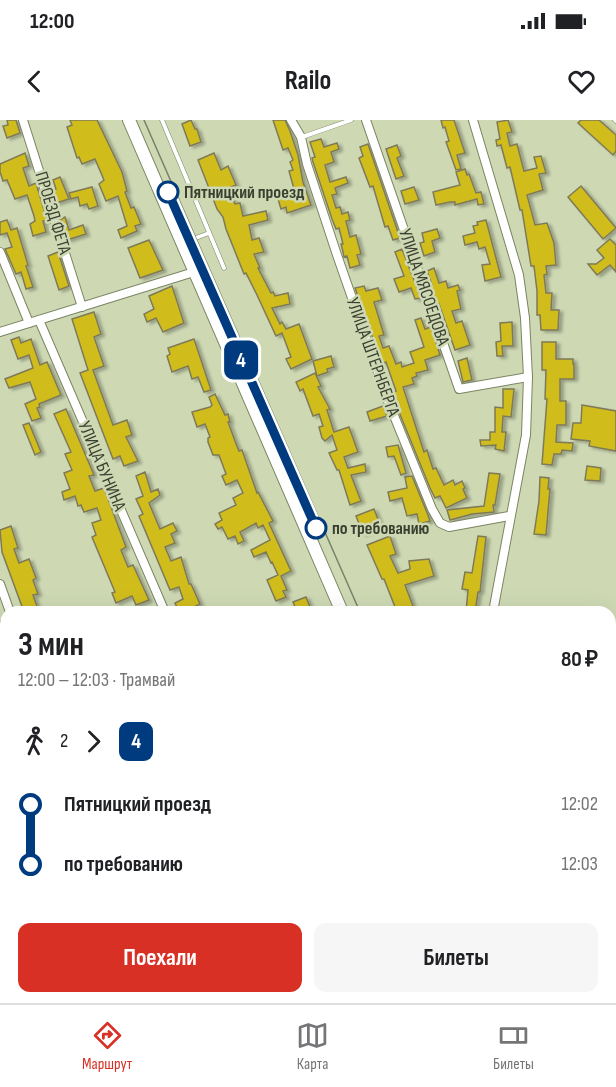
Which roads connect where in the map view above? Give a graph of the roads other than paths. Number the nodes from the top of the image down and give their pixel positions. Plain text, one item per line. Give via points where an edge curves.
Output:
1 (23, 120) edge
2 (129, 120) edge
3 (162, 120) edge
4 (291, 120) edge
5 (351, 120) edge
6 (366, 120) edge
7 (473, 120) edge
8 (301, 137) junction
9 (209, 233) junction
10 (182, 243) junction
11 (0, 252) edge
12 (224, 268) dead end
13 (194, 272) junction
14 (82, 307) junction
15 (39, 320) junction
16 (29, 323) junction
17 (0, 332) edge
18 (528, 377) junction
19 (509, 516) junction
20 (0, 584) edge
21 (8, 606) edge
22 (162, 606) edge
23 (339, 606) edge
24 (494, 606) edge

1 - 14 street, ПРОЕЗД ФЕТА
2 - 10 street
3 - 9 lane
4 - 8 street, УЛИЦА ШТЕРНБЕРГА
5 - 8 lane
6 - 18 street, УЛИЦА МЯСОЕДОВА via 459,389
7 - 18 street via 519,275
8 - 19 street, УЛИЦА ШТЕРНБЕРГА via 384,390 432,509 440,523 449,527
9 - 10 lane
9 - 12 lane
10 - 13 street
11 - 16 street
13 - 14 street
13 - 23 street
14 - 15 street
15 - 16 street
15 - 22 street, УЛИЦА БУНИНА
16 - 17 street
18 - 19 street via 526,435
19 - 24 street
20 - 21 street

